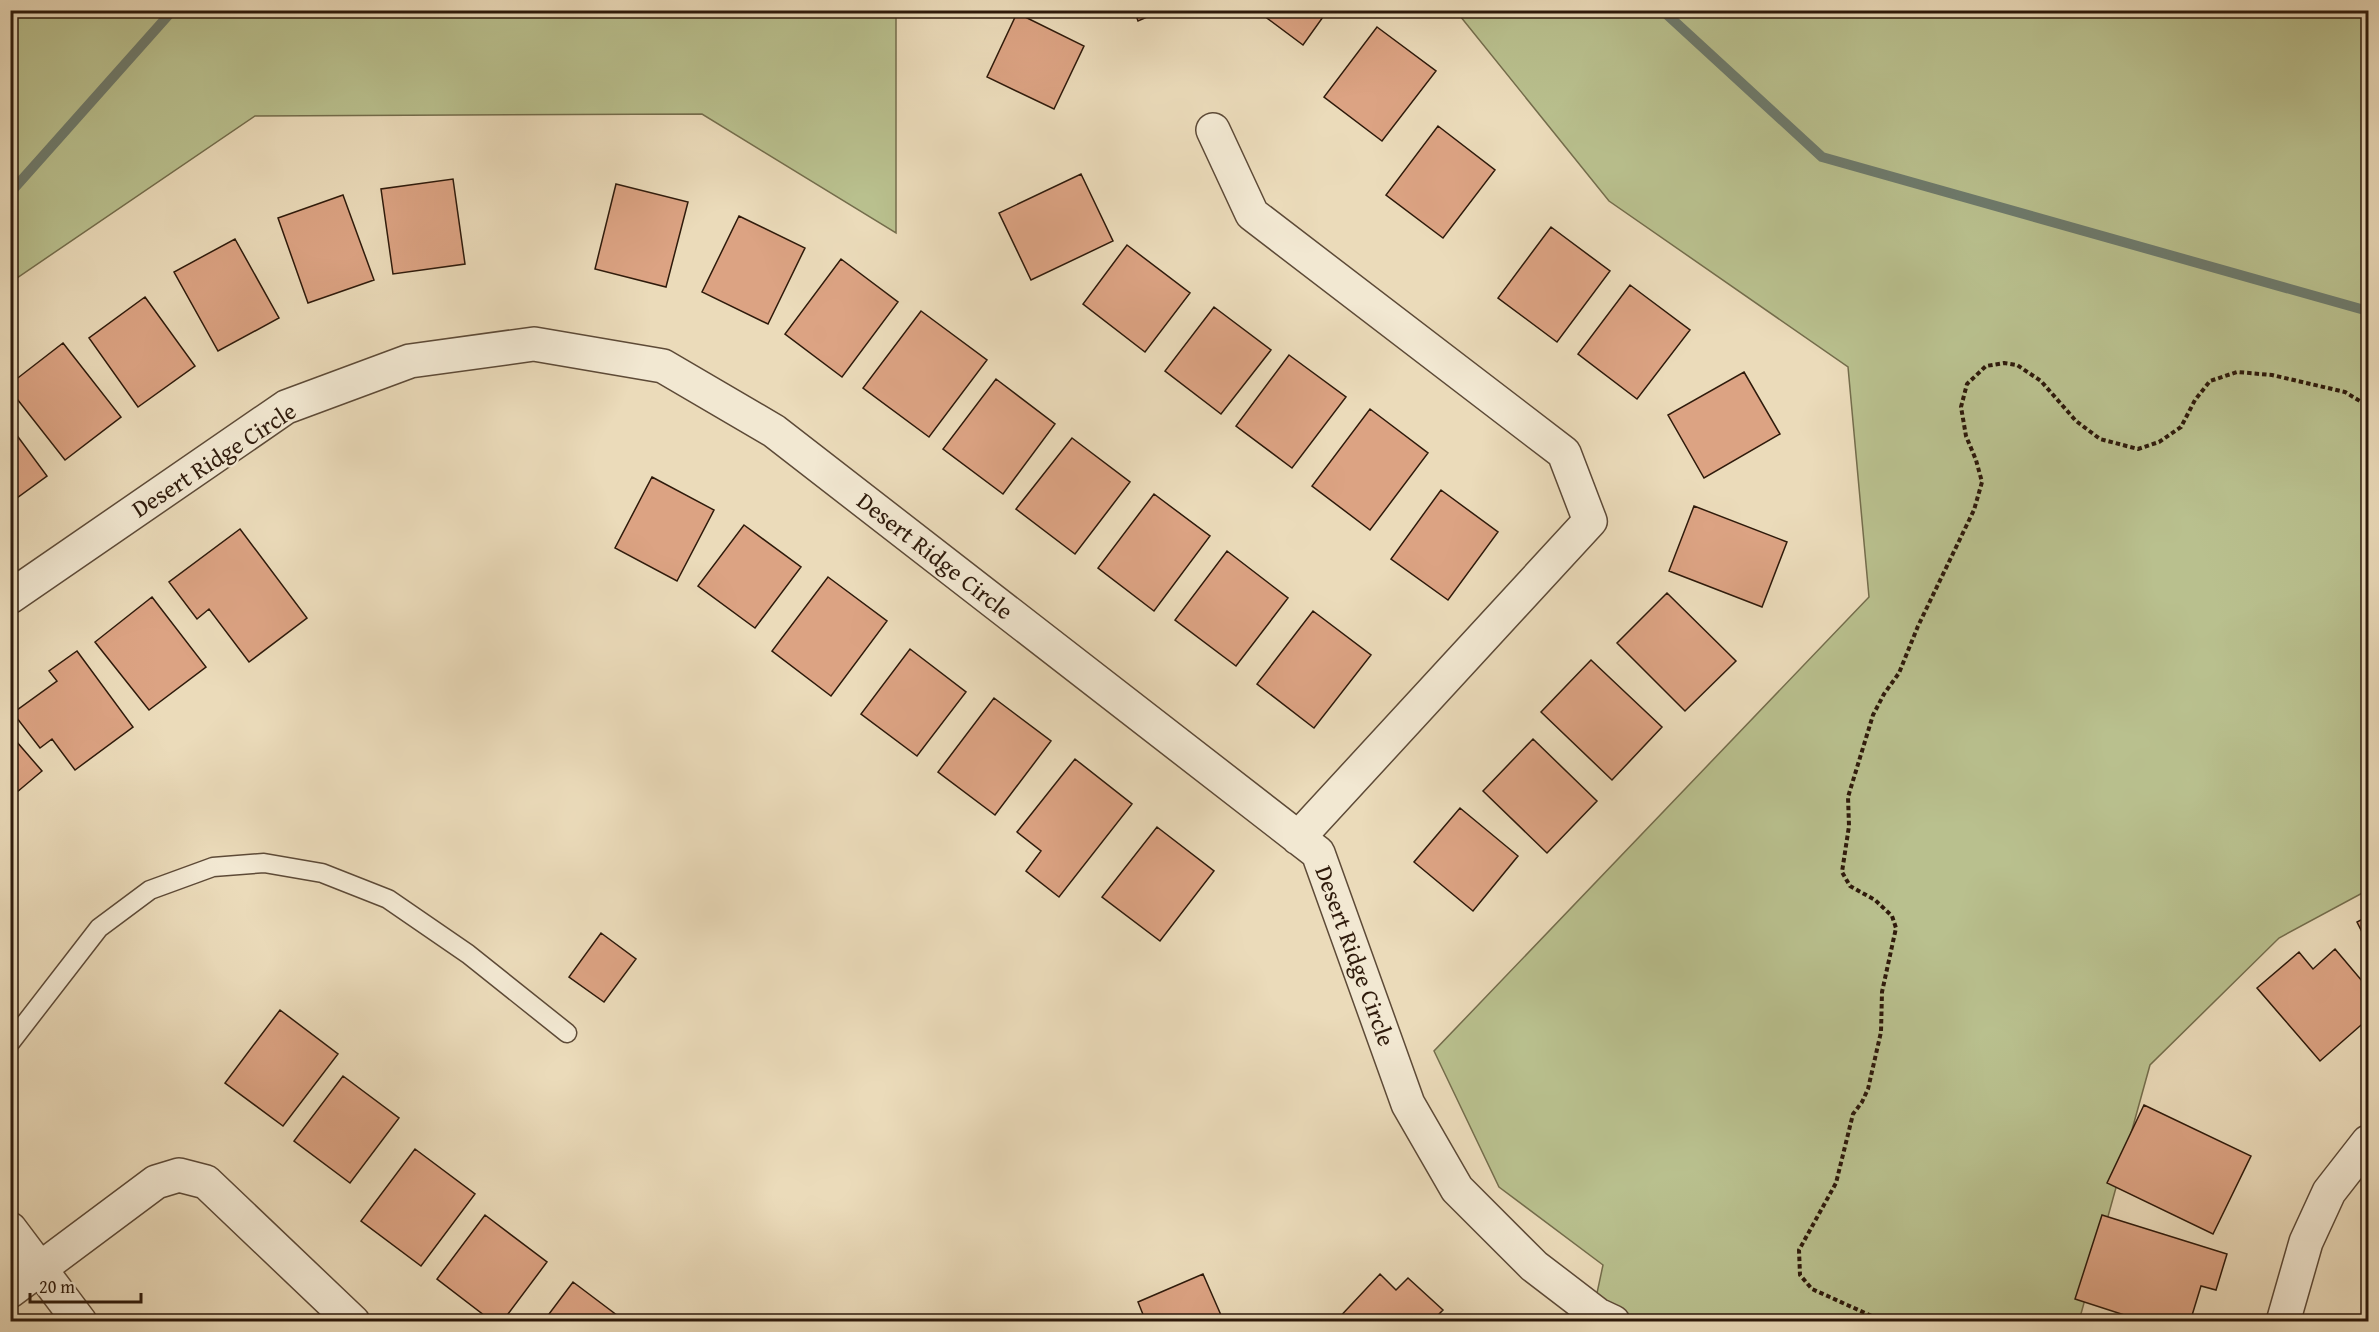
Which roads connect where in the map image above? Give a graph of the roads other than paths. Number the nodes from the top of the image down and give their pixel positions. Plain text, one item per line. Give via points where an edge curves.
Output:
1 (1213, 130) dead end
2 (10, 597) edge
3 (1298, 838) junction
4 (567, 1033) dead end
5 (10, 1043) edge
6 (2368, 1142) edge
7 (10, 1229) edge
8 (42, 1270) junction
9 (10, 1291) edge
10 (80, 1322) edge
11 (353, 1322) edge
12 (1613, 1322) edge
13 (2283, 1322) edge

1 - 3 street via 1252,214 1564,453 1590,521
2 - 3 street, Desert Ridge Circle via 286,407 410,361 534,344 663,366 774,431
3 - 12 street, Desert Ridge Circle via 1318,853 1408,1104 1457,1189 1534,1266
4 - 5 lane via 468,954 388,899 322,873 264,863 213,867 150,890 99,928
6 - 13 street via 2329,1192 2306,1242
7 - 8 street
8 - 9 street
8 - 10 street
8 - 11 street via 156,1182 179,1174 206,1182

